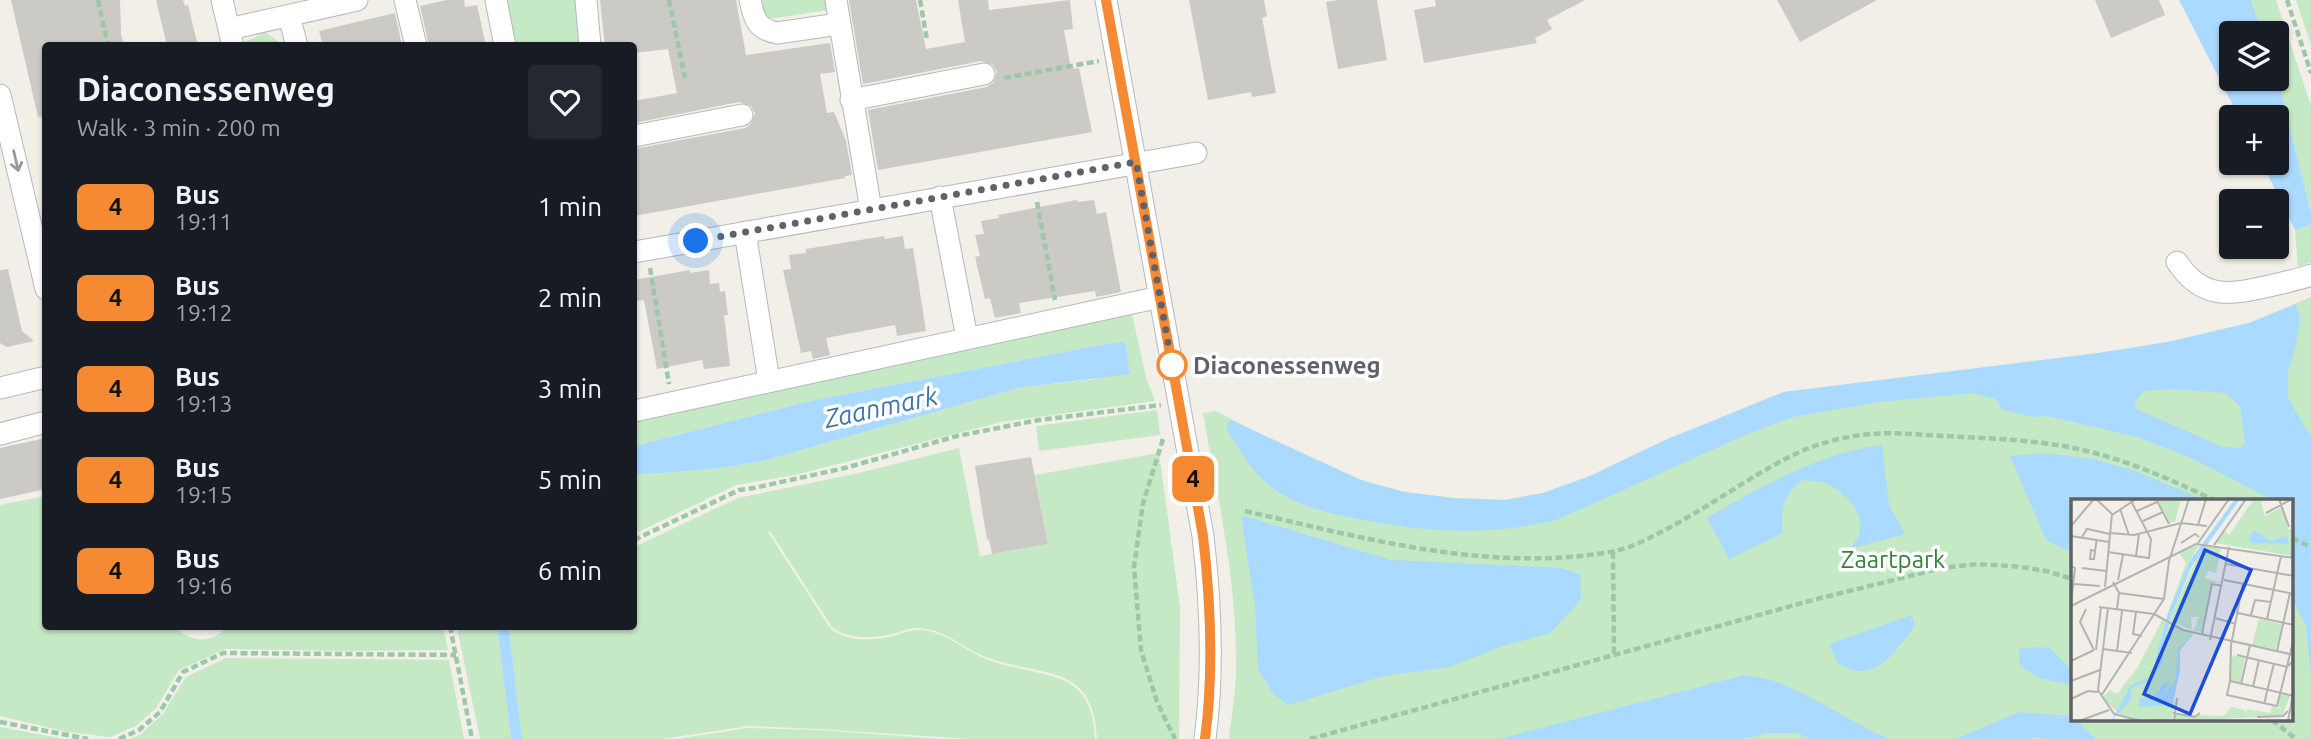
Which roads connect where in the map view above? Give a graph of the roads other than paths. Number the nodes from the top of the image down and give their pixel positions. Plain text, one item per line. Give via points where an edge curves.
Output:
1 (222, 0) edge
2 (357, 0) edge
3 (405, 0) edge
4 (496, 0) edge
5 (586, 0) edge
6 (750, 0) edge
7 (836, 0) edge
8 (1106, 0) edge
9 (289, 16) junction
10 (839, 24) junction
11 (231, 37) edge
12 (296, 42) edge
13 (415, 42) edge
14 (504, 42) edge
15 (590, 42) edge
16 (984, 74) road end
17 (0, 95) edge
18 (851, 100) junction
19 (742, 116) dead end
20 (637, 135) edge
21 (1196, 153) dead end
22 (1136, 162) junction
23 (940, 197) junction
24 (870, 210) junction
25 (745, 232) junction
26 (640, 251) edge
27 (2177, 262) dead end
28 (42, 272) edge
29 (2311, 275) edge
30 (1160, 297) junction
31 (967, 338) junction
32 (42, 378) edge
33 (769, 381) junction
34 (0, 388) edge
35 (637, 410) edge
36 (42, 423) edge
37 (0, 434) edge
38 (1205, 739) edge

1 - 11 street
2 - 9 street
3 - 13 street
4 - 14 street
5 - 15 street
6 - 10 street via 753,17 768,31
7 - 10 street
8 - 22 street
9 - 11 street
9 - 12 street
10 - 18 street
16 - 18 street
17 -> 28 street
18 - 24 street
19 - 20 street
21 - 22 street
22 - 23 street
22 - 30 street
23 - 24 street
23 - 31 street
24 - 25 street
25 - 26 street
25 - 33 street
27 - 29 street via 2207,290 2228,293
30 - 31 street
30 - 38 street via 1208,579 1211,664
31 - 33 street
32 - 34 street
33 - 35 street
36 - 37 street

